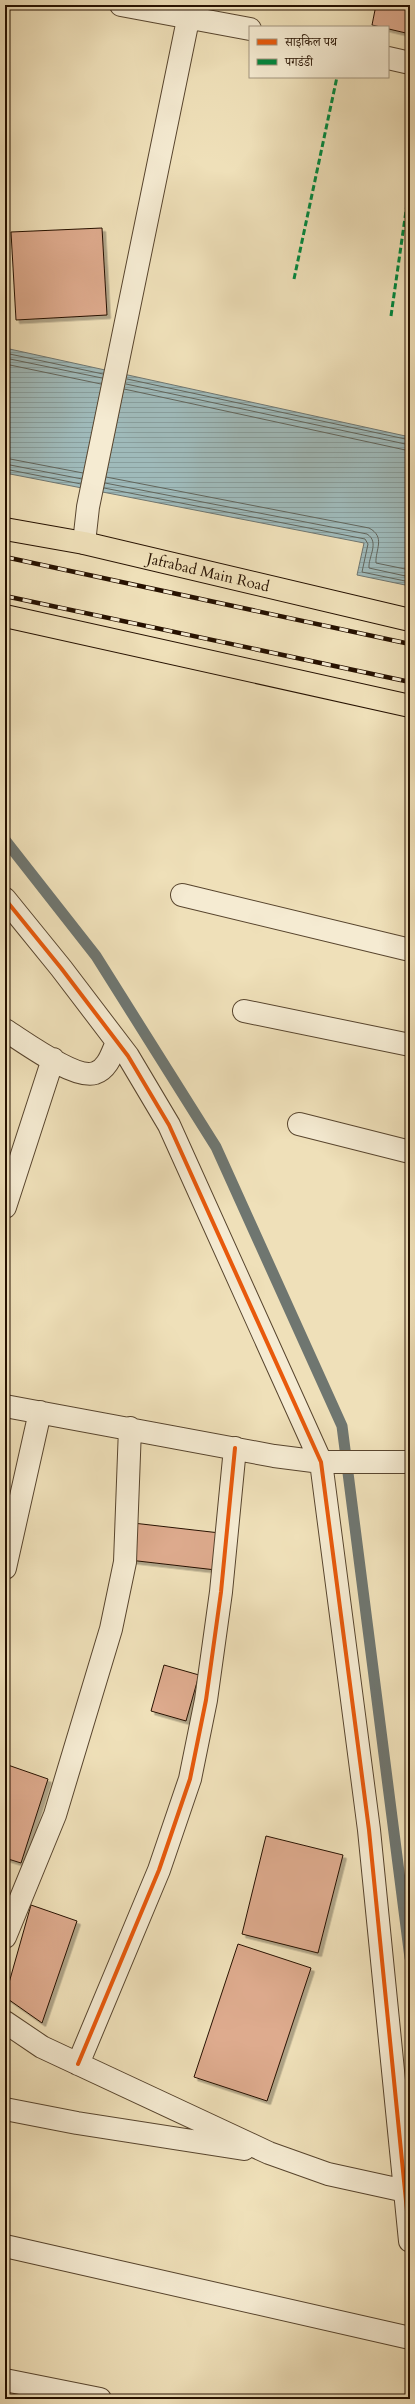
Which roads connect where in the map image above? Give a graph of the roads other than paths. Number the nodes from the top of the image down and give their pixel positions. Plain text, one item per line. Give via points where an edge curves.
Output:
1 (121, 5) edge
2 (189, 11) edge
3 (249, 29) edge
4 (389, 58) edge
5 (410, 64) edge
6 (5, 529) edge
7 (84, 543) junction
8 (5, 616) edge
9 (410, 620) edge
10 (410, 706) edge
11 (182, 895) dead end
12 (5, 899) edge
13 (410, 950) edge
14 (244, 1011) dead end
15 (5, 1030) edge
16 (117, 1042) junction
17 (410, 1045) edge
18 (53, 1059) junction
19 (299, 1124) dead end
20 (410, 1152) edge
21 (5, 1207) edge
22 (5, 1406) edge
23 (40, 1412) junction
24 (130, 1428) junction
25 (236, 1448) junction
26 (339, 1461) junction
27 (410, 1462) edge
28 (5, 1568) edge
29 (5, 1936) edge
30 (5, 2022) edge
31 (78, 2064) junction
32 (5, 2109) edge
33 (269, 2153) junction
34 (407, 2191) edge
35 (410, 2241) edge
36 (5, 2246) edge
37 (410, 2338) edge
38 (5, 2380) edge
39 (100, 2399) edge

1 - 2 street
2 - 3 street
2 - 7 street via 119,348 88,506
4 - 5 street
6 - 7 main road, Jafrabad Main Road
7 - 9 main road, Jafrabad Main Road
8 - 10 main road
11 - 13 street
12 - 16 street
14 - 17 street
15 - 18 street
16 - 18 street via 105,1067 95,1074 70,1070
16 - 26 street via 169,1125
18 - 21 street
19 - 20 street
22 - 23 street
23 - 24 street
23 - 28 street
24 - 25 street
24 - 29 street via 125,1562 111,1629 55,1815
25 - 26 street via 274,1456
25 - 31 street via 221,1592 206,1700 190,1779 159,1870
26 - 27 street
26 - 34 street via 369,1830
30 - 31 street via 42,2047
31 - 33 street
32 - 33 street
33 - 34 street via 328,2174
34 - 35 street
36 - 37 street
38 - 39 street

